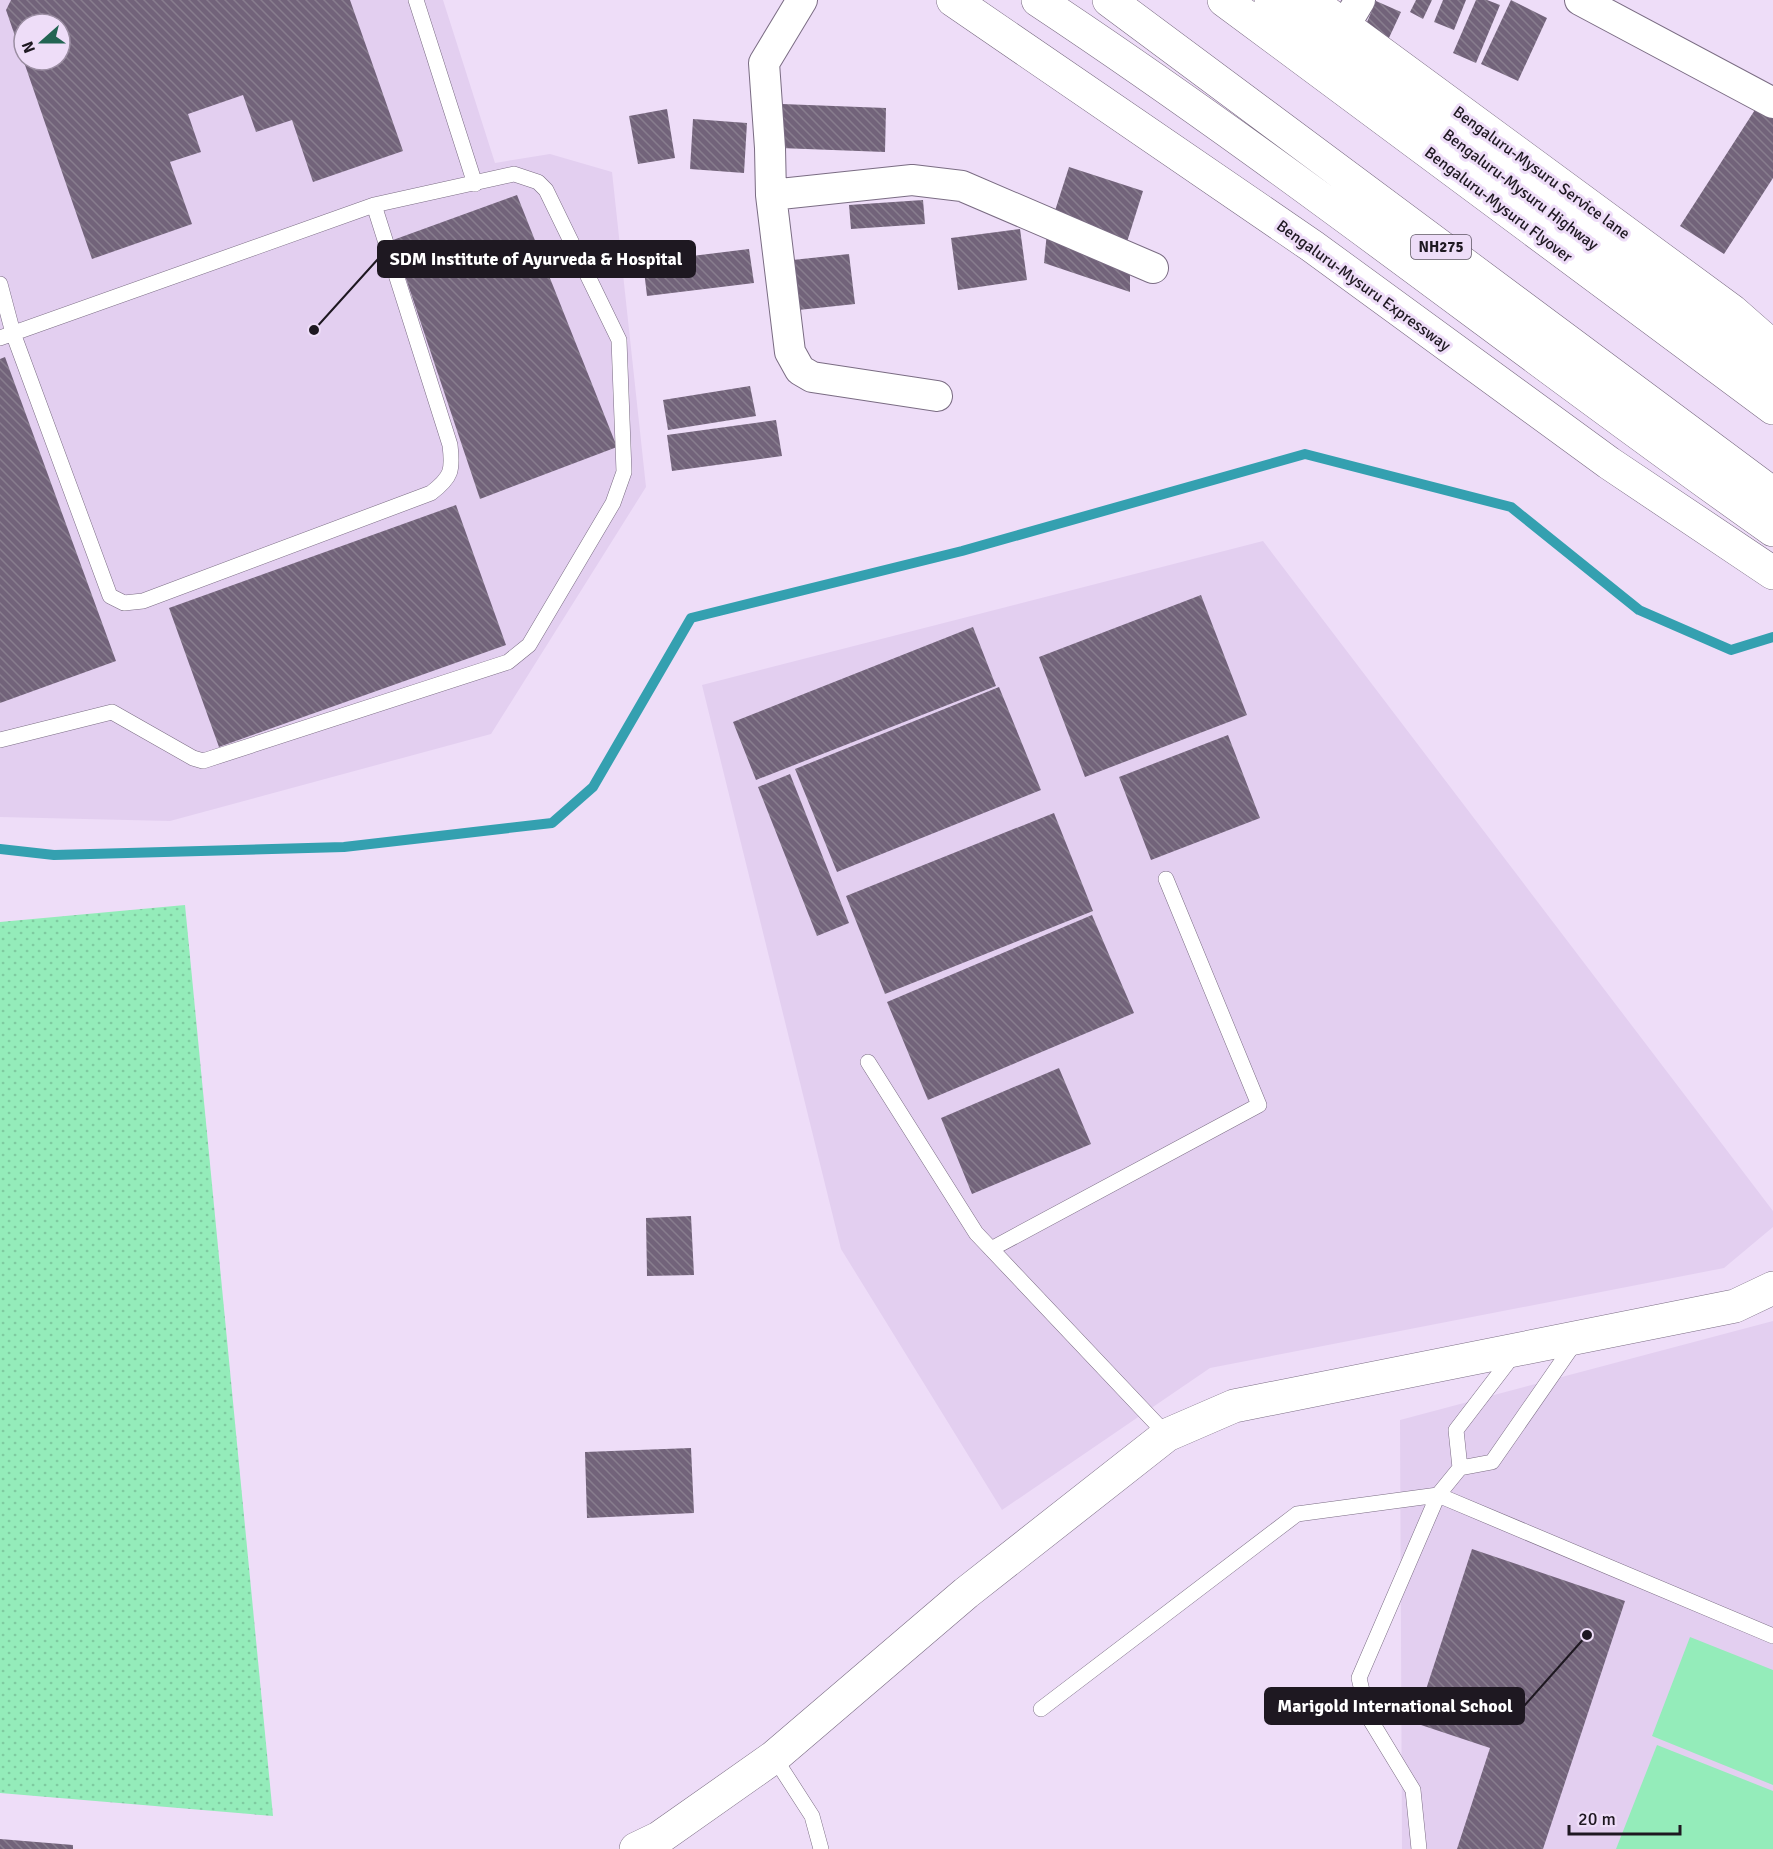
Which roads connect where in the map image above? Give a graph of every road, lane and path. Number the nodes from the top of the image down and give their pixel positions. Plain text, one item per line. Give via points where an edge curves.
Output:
1 (416, 0) edge
2 (802, 0) edge
3 (953, 0) edge
4 (1038, 0) edge
5 (1109, 0) edge
6 (1224, 0) edge
7 (1271, 0) edge
8 (1309, 0) edge
9 (1580, 0) edge
10 (992, 10) edge
11 (1346, 24) edge
12 (1773, 103) edge
13 (475, 184) junction
14 (771, 195) junction
15 (374, 206) junction
16 (1153, 268) dead end
17 (0, 284) edge
18 (1727, 325) junction
19 (7, 335) edge
20 (1773, 346) edge
21 (1773, 377) edge
22 (937, 396) dead end
23 (1773, 408) edge
24 (1773, 494) edge
25 (1773, 530) edge
26 (1773, 573) edge
27 (0, 740) edge
28 (1166, 879) dead end
29 (868, 1062) dead end
30 (993, 1248) junction
31 (1773, 1288) edge
32 (1578, 1337) junction
33 (1519, 1349) junction
34 (1167, 1436) junction
35 (1460, 1468) junction
36 (1438, 1495) junction
37 (1773, 1636) edge
38 (1041, 1709) dead end
39 (774, 1757) junction
40 (636, 1849) edge
41 (821, 1849) edge
42 (1419, 1849) edge

1 - 13 lane
2 - 14 street via 764,63
3 - 10 main road, Bengaluru-Mysuru Expressway
4 - 25 main road, NH275 via 1142,69
5 - 24 main road, NH275
6 - 23 main road, Bengaluru-Mysuru Flyover
7 - 11 main road, Bengaluru-Mysuru Highway
8 - 11 main road
9 - 12 street
10 - 26 main road, Bengaluru-Mysuru Expressway via 1610,463
11 - 18 main road, Bengaluru-Mysuru Highway
13 - 15 lane
13 - 27 lane via 514,174 538,182 546,190 619,340 624,472 613,504 529,645 508,662 203,761 112,712
14 - 16 street via 912,180 962,186
14 - 22 street via 790,352 800,370 812,377
15 - 19 lane
15 - 19 lane via 450,445 453,466 445,482 431,493 143,601 124,603 110,596
17 - 19 lane
18 - 20 main road
18 - 21 main road, Bengaluru-Mysuru Highway
28 - 30 lane via 1259,1105
29 - 30 lane via 976,1233
30 - 34 lane
31 - 32 main road via 1735,1305
32 - 33 main road
32 - 35 lane via 1492,1462
33 - 34 main road via 1234,1406
33 - 35 lane via 1456,1430
34 - 39 main road via 966,1593
35 - 36 lane
36 - 37 lane
36 - 38 lane via 1298,1514
36 - 42 lane via 1359,1678 1368,1716 1413,1790
39 - 40 main road via 659,1838
39 - 41 lane via 812,1816

